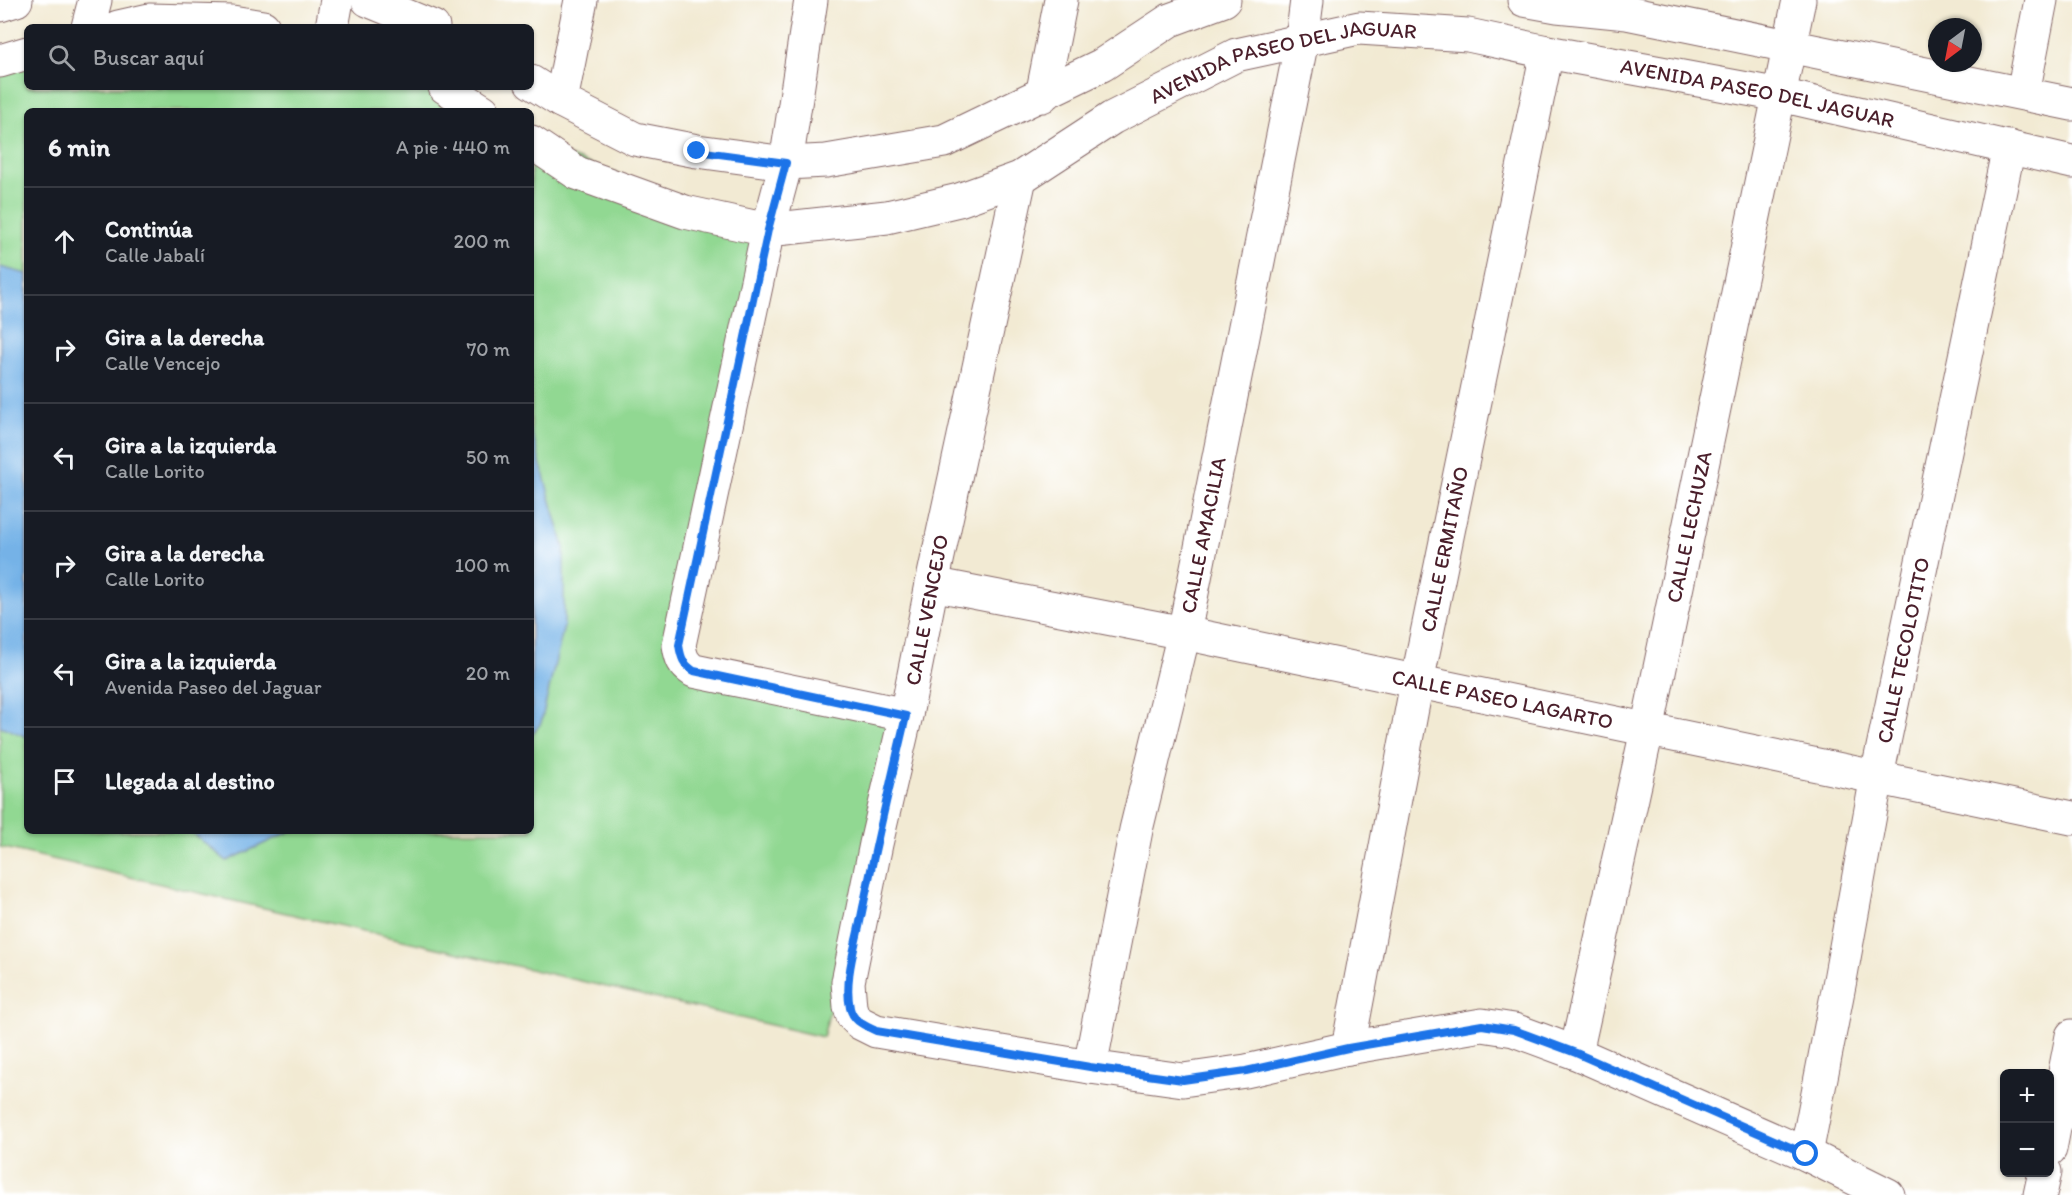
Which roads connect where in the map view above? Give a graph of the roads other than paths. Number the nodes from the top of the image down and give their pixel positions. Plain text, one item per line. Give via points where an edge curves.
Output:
1 (16, 0) edge
2 (95, 0) edge
3 (337, 0) edge
4 (368, 0) edge
5 (581, 0) edge
6 (811, 0) edge
7 (1061, 0) edge
8 (1224, 0) edge
9 (1308, 0) edge
10 (1524, 0) edge
11 (1799, 0) edge
12 (2041, 0) edge
13 (1558, 3) edge
14 (0, 5) edge
15 (89, 24) edge
16 (131, 24) edge
17 (244, 24) edge
18 (333, 24) edge
19 (426, 24) edge
20 (1302, 40) junction
21 (1790, 45) junction
22 (1547, 52) junction
23 (24, 54) edge
24 (0, 61) edge
25 (534, 84) edge
26 (450, 90) edge
27 (2023, 93) junction
28 (1780, 95) junction
29 (1042, 96) junction
30 (561, 101) junction
31 (2072, 104) edge
32 (478, 108) edge
33 (534, 144) edge
34 (2009, 147) junction
35 (2072, 162) edge
36 (786, 163) junction
37 (1020, 178) junction
38 (768, 230) junction
39 (932, 584) junction
40 (1184, 633) junction
41 (1417, 682) junction
42 (906, 716) junction
43 (1647, 730) junction
44 (1877, 776) junction
45 (2072, 818) edge
46 (2072, 1036) edge
47 (1348, 1048) junction
48 (1576, 1053) junction
49 (1090, 1067) junction
50 (2054, 1124) edge
51 (1806, 1154) junction
52 (2044, 1177) edge
53 (1888, 1195) edge
54 (2040, 1195) edge

1 - 14 street
2 - 15 street
3 - 18 street
4 - 19 street
5 - 30 street
6 - 36 street
7 - 29 street
8 - 29 street via 1170,20 1102,66
9 - 20 street, CALLE AMACILIA
10 - 13 street
11 - 21 street, CALLE LECHUZA
12 - 27 street
13 - 21 street
16 - 17 street via 149,20
20 - 22 street, AVENIDA PASEO DEL JAGUAR via 1359,28 1468,35
20 - 37 street, AVENIDA PASEO DEL JAGUAR via 1236,55 1112,118
20 - 40 street, CALLE AMACILIA
21 - 27 street
21 - 28 street, CALLE LECHUZA
22 - 28 street, AVENIDA PASEO DEL JAGUAR
22 - 41 street, CALLE ERMITAÑO
23 - 24 street
25 - 30 street
26 - 32 street
27 - 31 street
28 - 34 street, AVENIDA PASEO DEL JAGUAR
28 - 43 street, CALLE LECHUZA
29 - 36 street via 944,141 826,161
30 - 36 street via 635,139
33 - 38 street, AVENIDA PASEO DEL JAGUAR via 577,173 685,212
34 - 35 street, AVENIDA PASEO DEL JAGUAR
34 - 44 street, CALLE TECOLOTITO
36 - 38 street
37 - 38 street, AVENIDA PASEO DEL JAGUAR via 959,200 887,217
37 - 39 street, CALLE VENCEJO
38 - 42 street via 679,645 681,657 694,671
39 - 40 street, CALLE PASEO LAGARTO
39 - 42 street, CALLE VENCEJO
40 - 41 street, CALLE PASEO LAGARTO
40 - 49 street, CALLE AMACILIA via 1136,830
41 - 43 street, CALLE PASEO LAGARTO
41 - 47 street, CALLE ERMITAÑO
42 - 49 street, CALLE VENCEJO via 848,982 853,1016 876,1031
43 - 44 street, CALLE PASEO LAGARTO
43 - 48 street, CALLE LECHUZA
44 - 45 street, CALLE PASEO LAGARTO
44 - 51 street, CALLE TECOLOTITO
46 - 50 street
47 - 48 street via 1482,1025 1514,1030
47 - 49 street via 1246,1071 1183,1080
48 - 51 street
51 - 53 street
52 - 54 street

